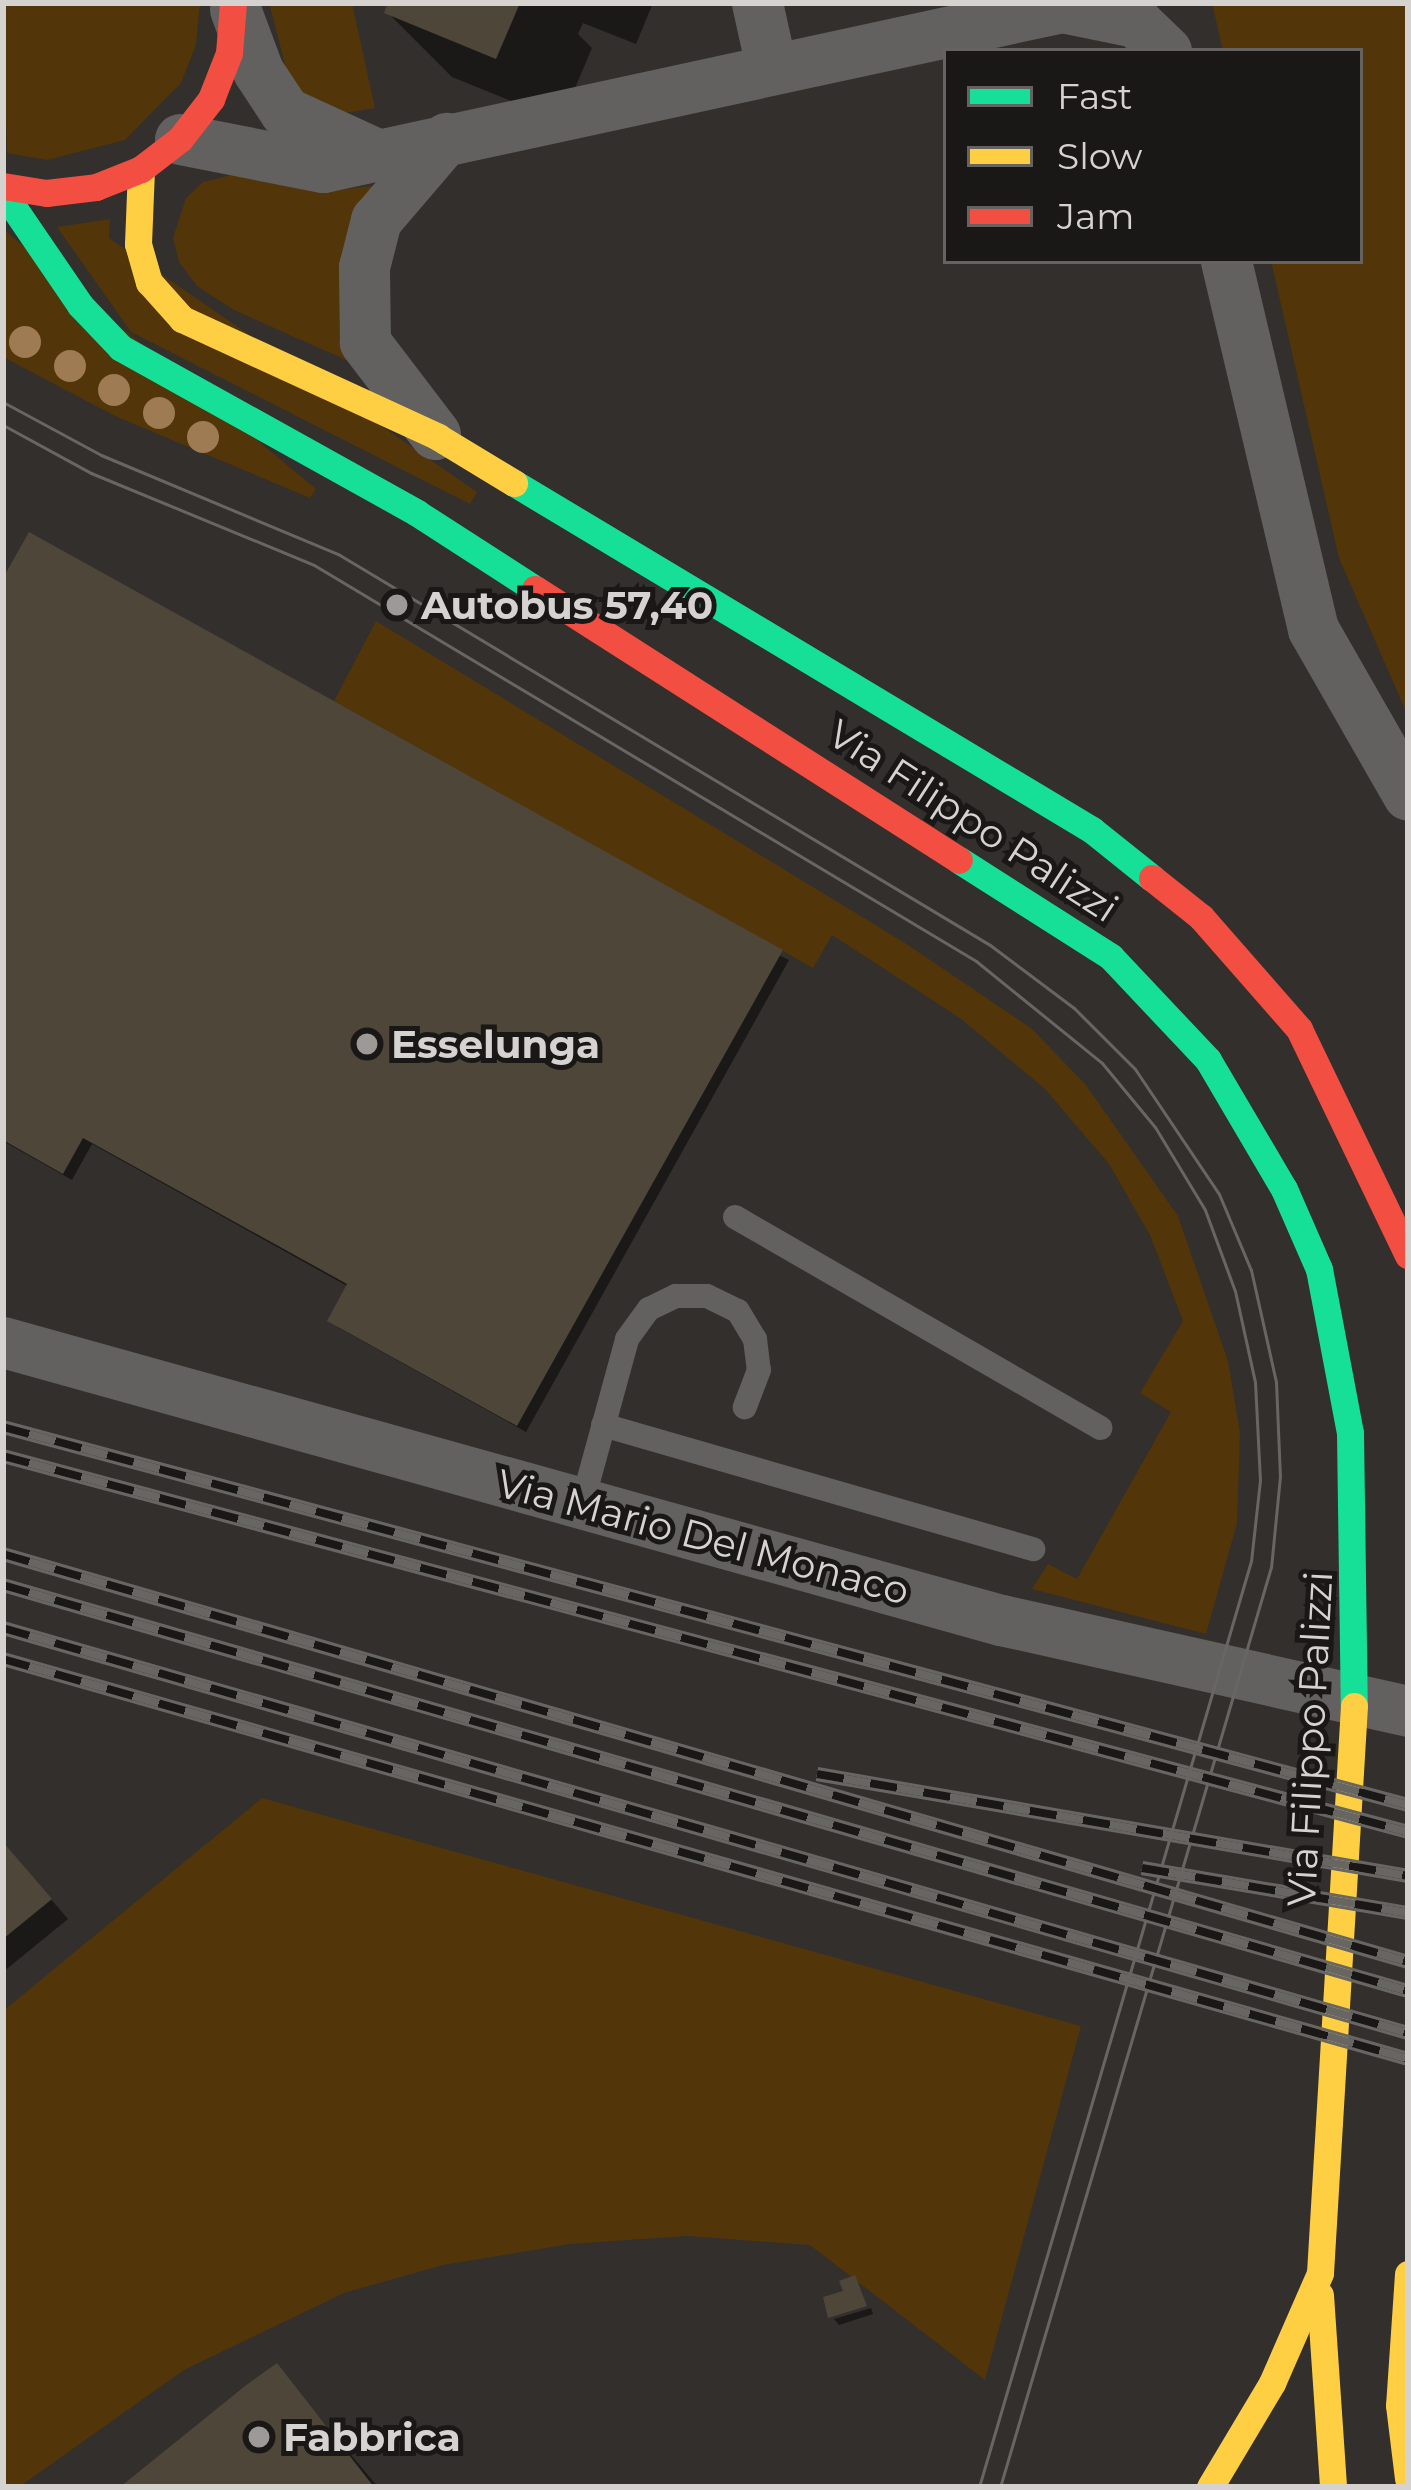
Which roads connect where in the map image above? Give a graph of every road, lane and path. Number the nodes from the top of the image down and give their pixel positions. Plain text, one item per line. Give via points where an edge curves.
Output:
1 (233, 3) edge
2 (757, 3) edge
3 (1163, 48) edge
4 (771, 66) junction
5 (446, 138) junction
6 (370, 151) junction
7 (161, 154) junction
8 (3, 189) edge
9 (1227, 264) edge
10 (438, 436) junction
11 (1408, 795) edge
12 (735, 1216) dead end
13 (1408, 1255) edge
14 (3, 1342) edge
15 (745, 1407) dead end
16 (603, 1426) junction
17 (1100, 1428) dead end
18 (582, 1504) junction
19 (1033, 1549) dead end
20 (1408, 1711) edge
21 (1320, 2273) junction
22 (1408, 2274) edge
23 (1407, 2290) edge
24 (1399, 2405) junction
25 (1408, 2478) edge
26 (1210, 2487) edge
27 (1333, 2487) edge
28 (1346, 2487) edge

1 - 6 street via 258,71 285,112
1 - 7 main road via 229,52 211,99
2 - 4 street
3 - 4 street via 1136,22 1062,7
4 - 5 street
5 - 6 street
5 - 10 street via 376,220 364,267 365,341
6 - 7 street via 323,166
7 - 8 main road, Via Filippo Palizzi via 79,189
7 - 10 main road, Via Filippo Palizzi via 139,244 164,303 182,319
8 - 21 main road, Via Filippo Palizzi via 80,305 121,348 417,513 1031,900 1111,957 1245,1118 1319,1269 1350,1433 1358,1632
9 - 11 street via 1313,629
10 - 13 main road, Via Filippo Palizzi via 1092,830 1175,894 1299,1030 1383,1186
12 - 17 lane
14 - 18 street, Via Mario Del Monaco
15 - 16 lane via 759,1370 738,1311 707,1297 676,1296 649,1309 628,1340
16 - 18 lane
16 - 19 lane
18 - 20 street, Via Mario Del Monaco via 1001,1620
21 - 26 main road, Via Filippo Palizzi via 1272,2383
21 - 27 main road
22 - 23 main road
23 - 24 main road
24 - 25 main road
24 - 28 main road

